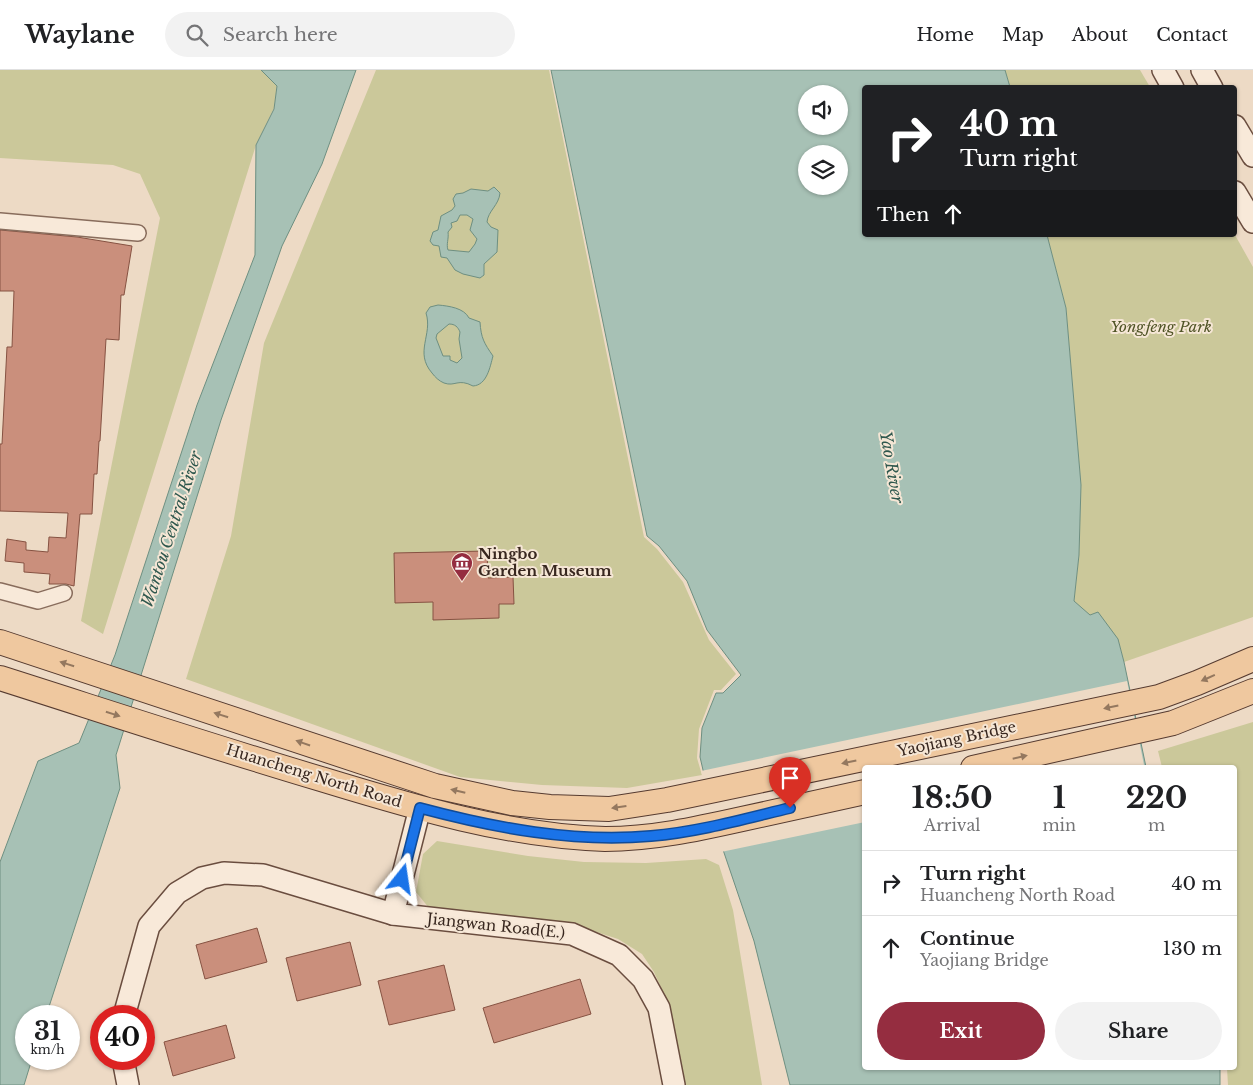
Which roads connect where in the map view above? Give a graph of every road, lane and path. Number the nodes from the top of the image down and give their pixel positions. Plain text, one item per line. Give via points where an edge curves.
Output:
1 (1163, 70) edge
2 (1202, 70) edge
3 (1171, 85) edge
4 (1210, 85) edge
5 (1237, 129) edge
6 (1253, 156) edge
7 (1237, 195) edge
8 (0, 221) edge
9 (1253, 222) edge
10 (138, 234) dead end
11 (0, 591) edge
12 (64, 593) dead end
13 (0, 642) edge
14 (1253, 659) edge
15 (0, 678) edge
16 (1253, 691) edge
17 (1253, 702) edge
18 (1210, 709) junction
19 (986, 765) edge
20 (862, 793) edge
21 (667, 800) joint
22 (420, 808) junction
23 (393, 914) junction
24 (127, 1005) edge
25 (125, 1070) edge
26 (128, 1085) edge
27 (674, 1085) edge

1 - 3 street
2 - 4 street
5 - 6 street
7 - 9 street
8 - 10 street
11 - 12 street via 38,601
21 -> 13 main road, Huancheng North Road via 609,809 550,807 512,803 434,786
14 -> 21 main road, Yaojiang Bridge via 1159,697
15 -> 22 main road, Huancheng North Road
16 - 18 main road
17 - 18 main road
19 -> 18 main road, Yaojiang Bridge via 1173,723
20 - 22 main road, Huancheng North Road via 696,830 606,839 527,831
22 - 23 street
23 - 24 street, Jiangwan Road(E.) via 263,875 224,873 202,878 177,893 149,926
23 - 27 street, Jiangwan Road(E.) via 572,934 619,955 643,979 659,1008
25 - 26 street

